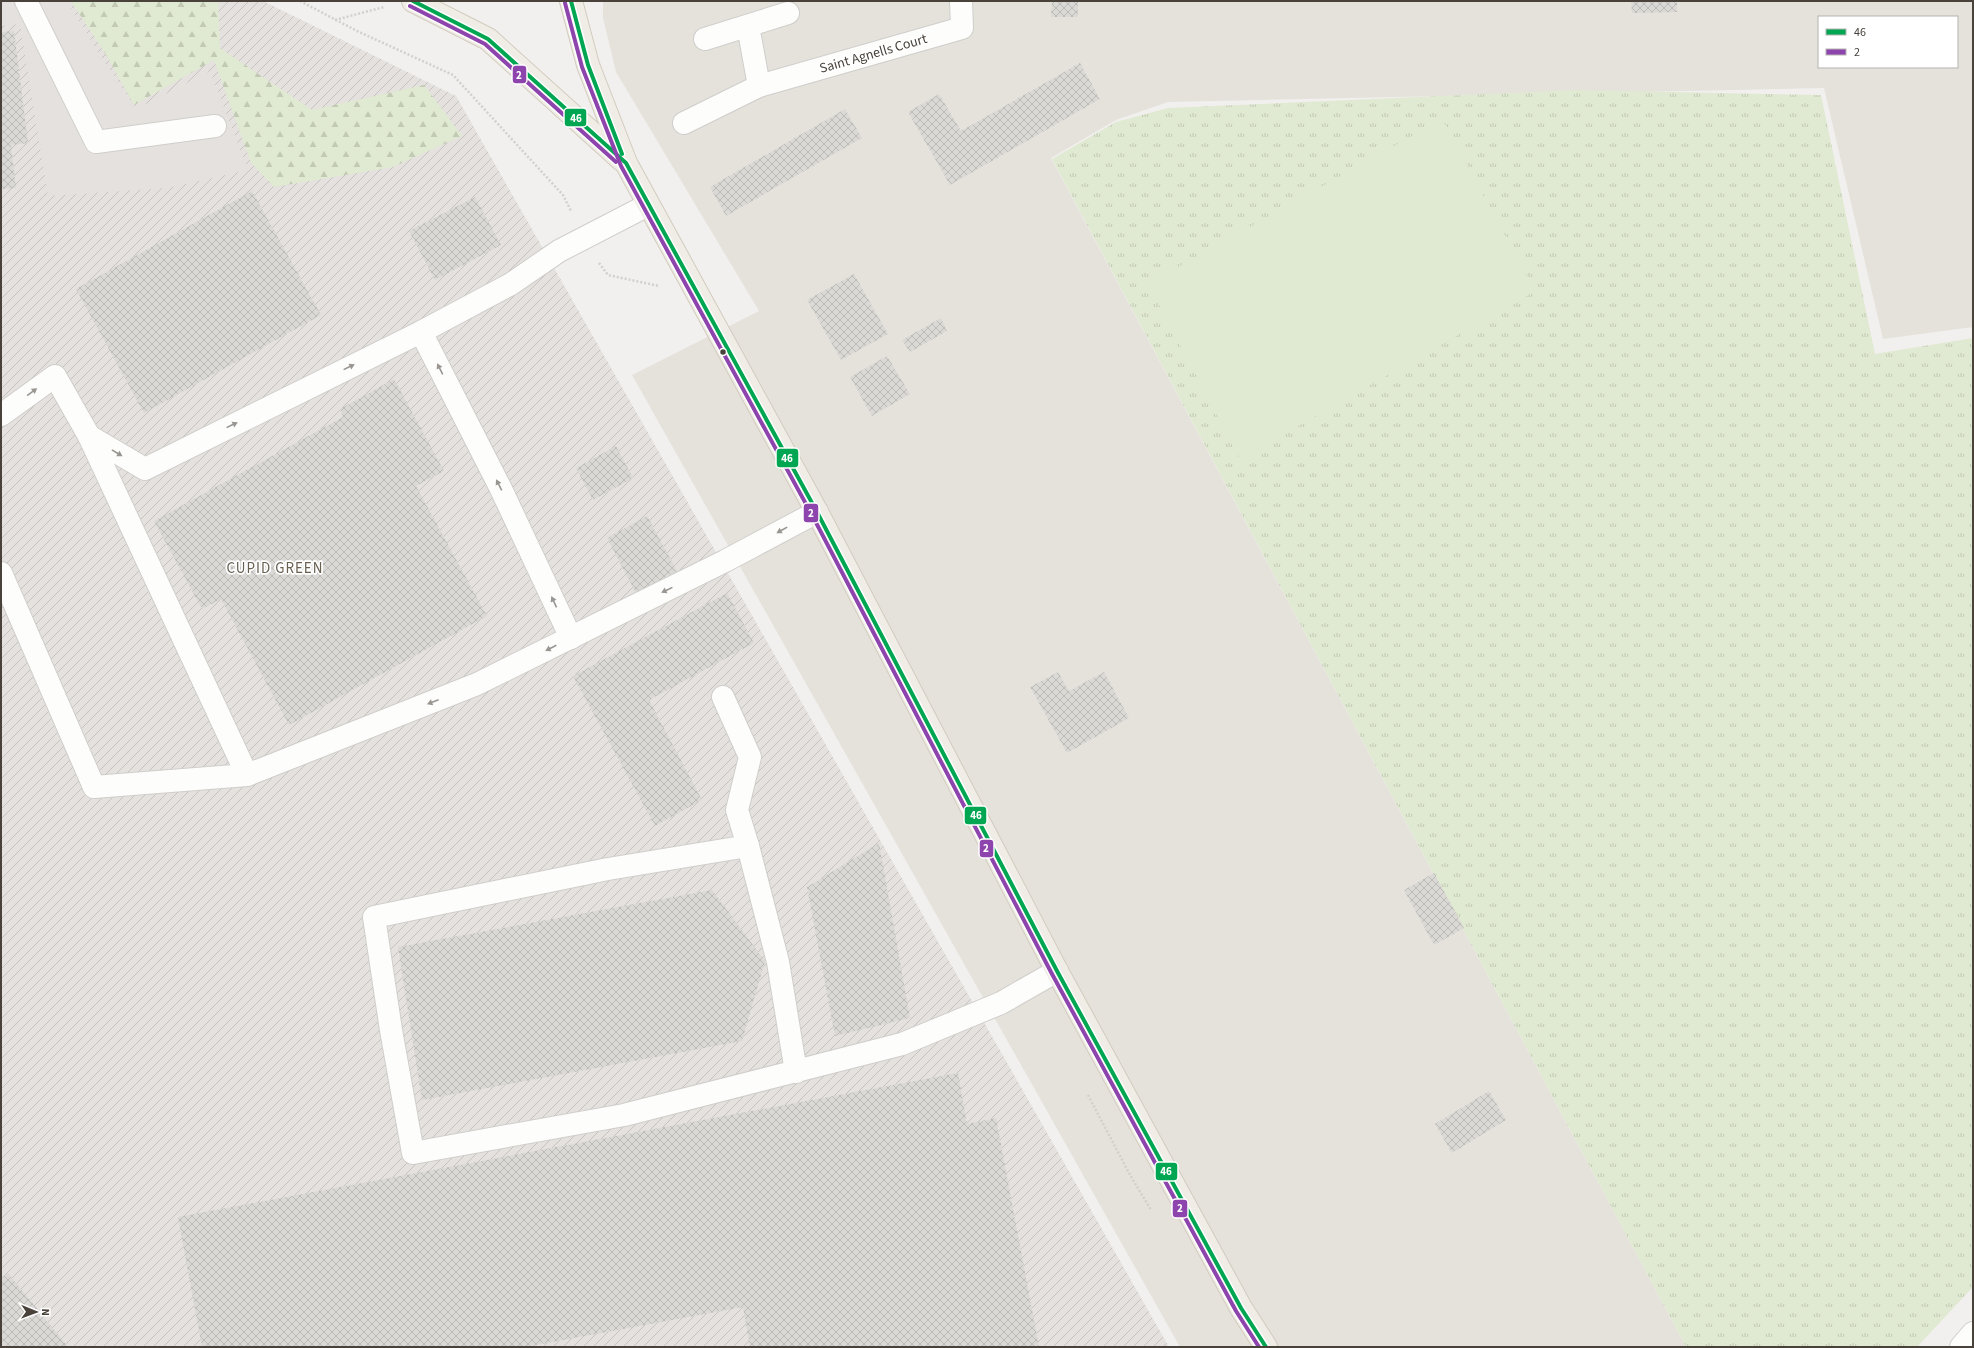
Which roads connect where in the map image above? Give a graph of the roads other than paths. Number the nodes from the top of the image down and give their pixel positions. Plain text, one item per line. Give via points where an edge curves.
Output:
1 (26, 1) edge
2 (413, 1) edge
3 (571, 1) edge
4 (961, 1) edge
5 (788, 13) dead end
6 (748, 26) junction
7 (705, 39) dead end
8 (760, 86) junction
9 (684, 123) dead end
10 (215, 126) dead end
11 (626, 163) junction
12 (648, 205) junction
13 (421, 332) junction
14 (1, 415) edge
15 (89, 436) junction
16 (817, 512) junction
17 (1, 573) edge
18 (570, 638) junction
19 (723, 697) dead end
20 (247, 775) junction
21 (748, 846) junction
22 (1057, 971) junction
23 (796, 1072) junction
24 (1973, 1333) edge
25 (1266, 1347) edge
26 (1961, 1347) edge

1 - 10 street via 96,142
2 - 11 main road via 488,39
3 - 11 main road via 588,65
4 - 8 street, Saint Agnells Court via 962,28
5 - 6 street
6 - 7 street
6 - 8 street
8 - 9 street, Saint Agnells Court
11 - 12 main road
12 - 13 street via 558,251 511,284
12 - 16 main road
15 -> 13 street via 145,469
18 -> 13 street via 501,489
14 -> 15 street via 55,376
15 - 20 street
16 -> 18 street
16 - 22 main road
17 - 20 street via 94,787
18 -> 20 street via 477,684
19 - 21 street via 750,757 737,810
21 - 23 street via 778,962
21 - 23 street via 608,869 374,917 413,1153 624,1115
22 - 23 street via 1001,1003 902,1044
22 - 25 main road via 1241,1308
24 - 26 street

